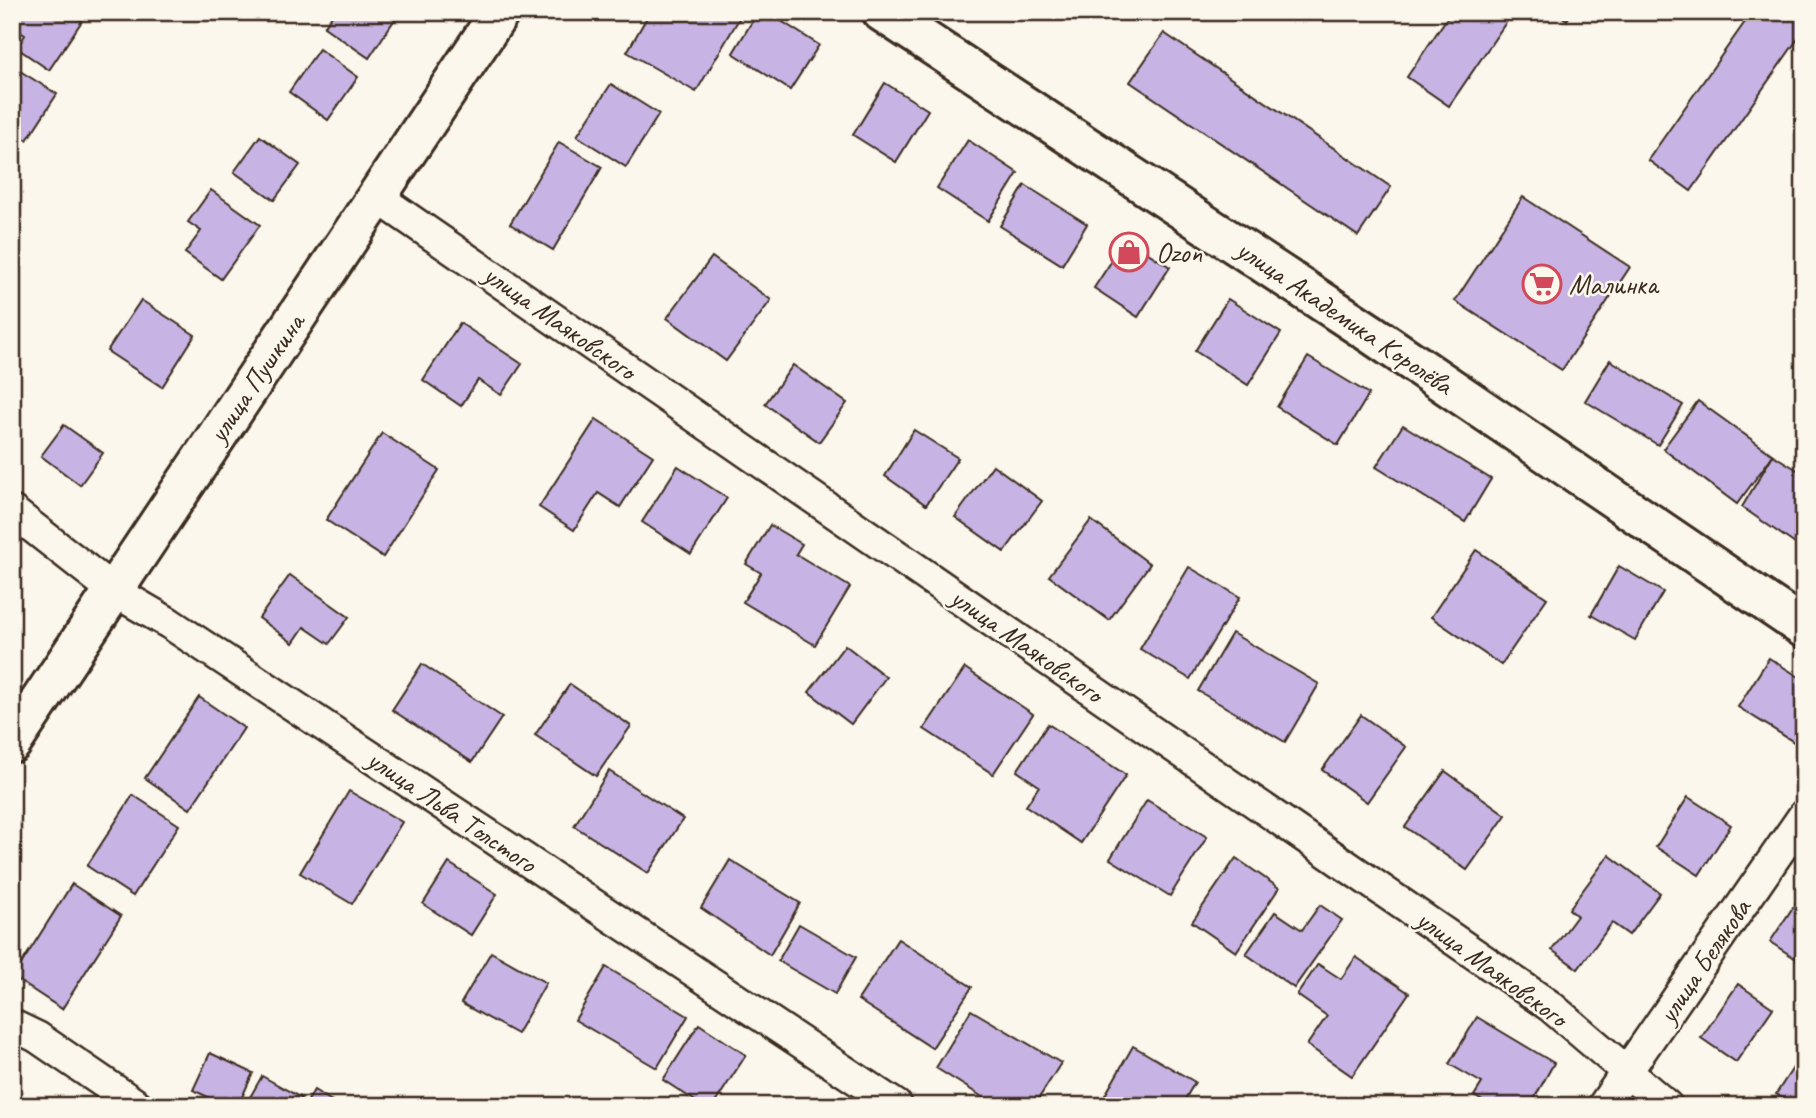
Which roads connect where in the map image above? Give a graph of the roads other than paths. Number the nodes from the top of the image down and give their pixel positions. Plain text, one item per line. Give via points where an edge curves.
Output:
1 (500, 12) edge
2 (882, 12) edge
3 (377, 197) junction
4 (12, 511) edge
5 (114, 591) junction
6 (1804, 628) edge
7 (12, 743) edge
8 (1804, 815) edge
9 (12, 1026) edge
10 (1628, 1072) junction
11 (138, 1106) edge
12 (897, 1106) edge
13 (1604, 1106) edge
14 (1667, 1106) edge

1 - 3 street, улица Пушкина
2 - 6 street, улица Академика Королёва via 1370,333
3 - 5 street, улица Пушкина
3 - 10 street, улица Маяковского via 1550,1006
4 - 5 street, улица Льва Толстого
5 - 7 street, улица Пушкина
5 - 12 street, улица Льва Толстого
8 - 10 street, улица Белякова
9 - 11 street via 37,1037
10 - 13 street, улица Белякова
10 - 14 street, улица Маяковского

